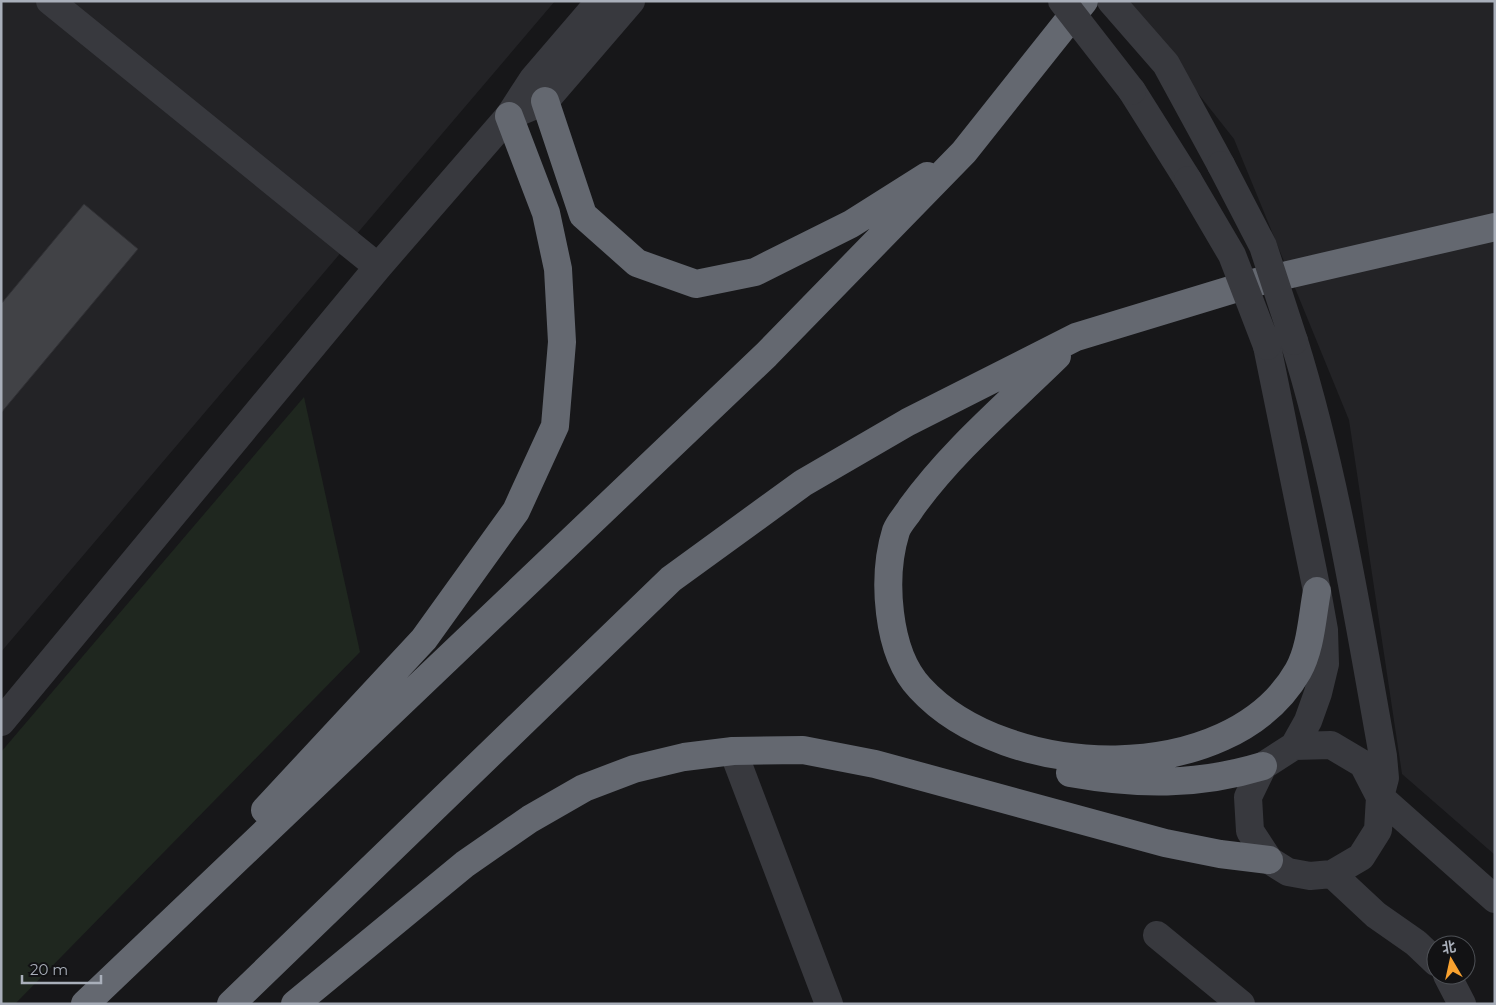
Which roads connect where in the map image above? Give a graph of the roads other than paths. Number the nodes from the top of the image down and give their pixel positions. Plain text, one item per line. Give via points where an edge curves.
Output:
1 (50, 1) edge
2 (600, 1) edge
3 (631, 1) edge
4 (1062, 1) edge
5 (1084, 1) edge
6 (1110, 1) edge
7 (545, 101) junction
8 (509, 116) junction
9 (964, 152) junction
10 (1495, 227) edge
11 (378, 267) junction
12 (1076, 337) junction
13 (1280, 343) junction
14 (1317, 591) junction
15 (1, 722) edge
16 (985, 734) junction
17 (1294, 746) junction
18 (733, 751) junction
19 (1263, 766) junction
20 (1380, 797) junction
21 (1269, 860) junction
22 (1332, 874) junction
23 (1495, 899) edge
24 (1157, 935) dead end
25 (1426, 952) edge
26 (1452, 985) edge
27 (85, 1004) edge
28 (231, 1004) edge
29 (295, 1004) edge
30 (829, 1004) edge
31 (1240, 1004) edge
32 (1462, 1004) edge

1 - 11 street
2 - 8 street via 533,78
3 - 7 street
4 - 13 street, bridge via 1132,91 1188,180
5 - 9 highway
6 - 13 street, bridge via 1166,64 1262,246
7 - 8 street
7 - 9 highway via 582,215 637,263 696,284 764,268 851,224
8 - 11 street
8 - 27 highway via 546,213 558,269 562,342 555,426 516,511 424,639
9 - 27 highway via 766,355
10 - 12 highway via 1257,282
11 - 15 street
12 - 16 highway via 966,445 925,490 897,529 889,570 889,614 901,657 919,688 946,711
12 - 28 highway via 908,422 803,483 671,579
13 - 14 street
13 - 20 street via 1313,403 1347,555 1383,756 1385,778
14 - 16 highway via 1307,648 1298,671 1258,716 1230,733 1164,755 1120,761 1072,758 1030,750
14 - 17 street via 1324,630 1325,664 1308,721
16 - 19 highway via 1009,750 1063,771 1114,781 1194,782
17 - 19 street
17 - 20 street via 1331,745 1355,759 1363,764
18 - 21 highway via 804,750 866,762 1165,843
18 - 29 highway via 684,757 634,769 584,788 530,819 465,864
18 - 30 street
19 - 21 street via 1248,797 1248,806 1250,831
20 - 22 street via 1378,830 1361,857
20 - 23 street
21 - 22 street via 1288,872 1310,876
22 - 25 street via 1376,915
24 - 31 street
26 - 32 street

